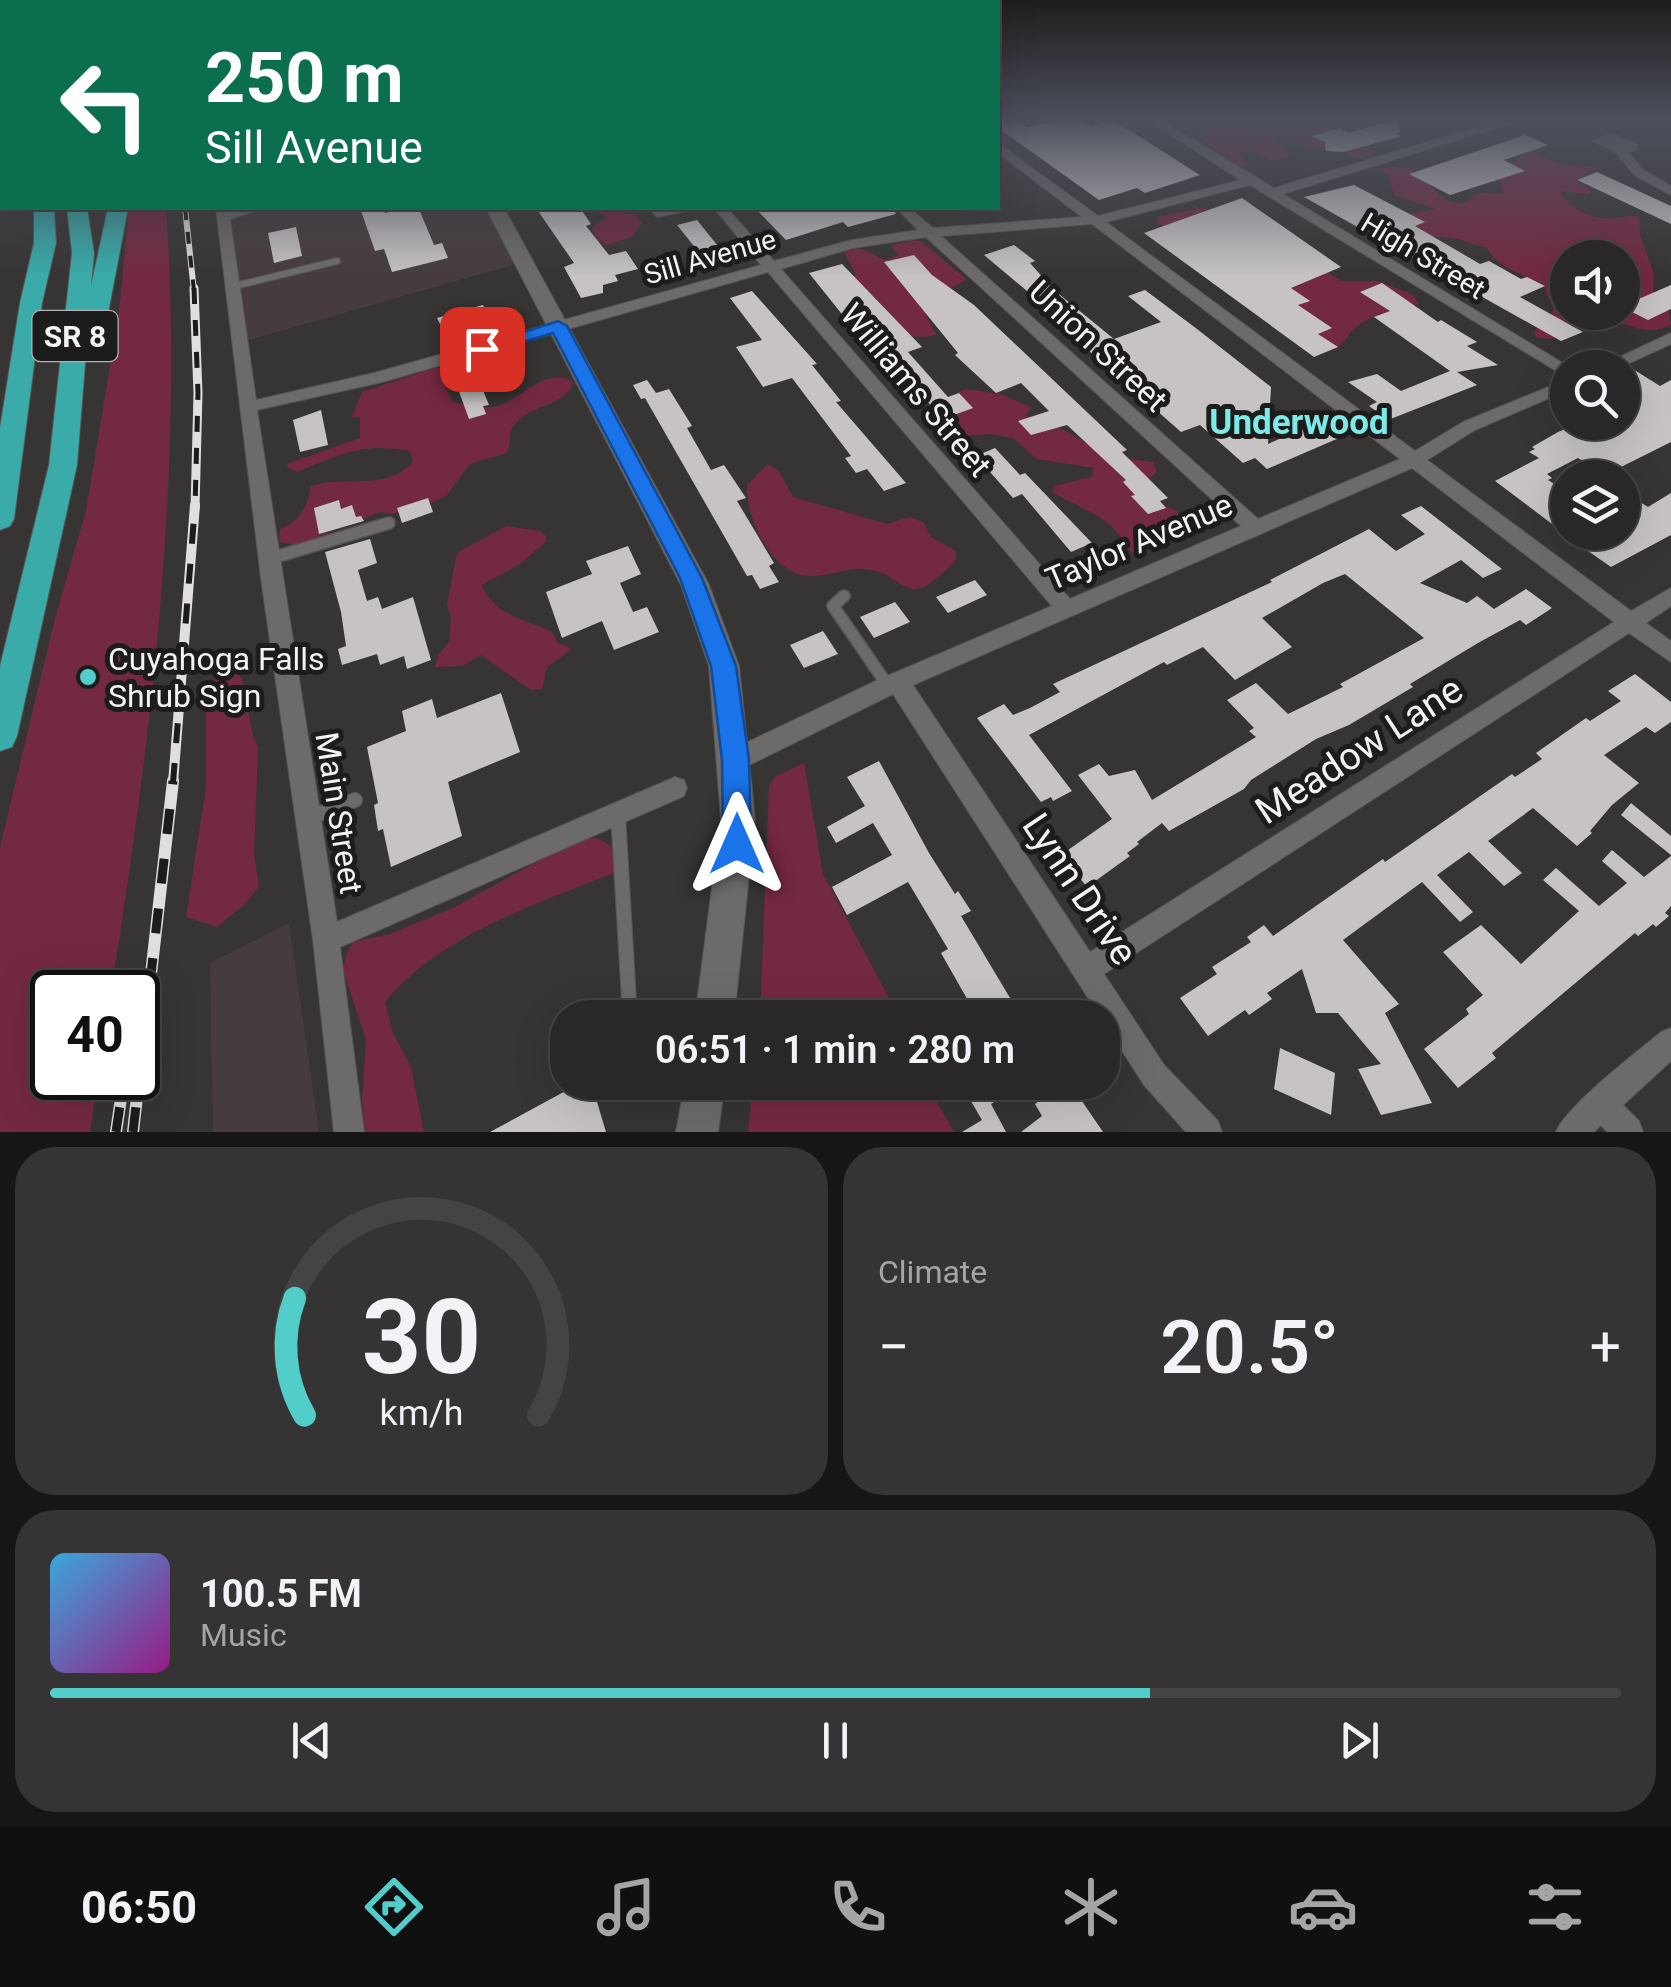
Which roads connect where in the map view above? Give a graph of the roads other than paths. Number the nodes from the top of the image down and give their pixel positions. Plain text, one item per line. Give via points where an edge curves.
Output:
1 (1032, 172) edge
2 (1236, 172) edge
3 (1340, 172) edge
4 (1638, 172) edge
5 (1251, 181) junction
6 (1671, 191) edge
7 (1271, 193) junction
8 (23, 210) edge
9 (44, 210) edge
10 (77, 210) edge
11 (118, 210) edge
12 (496, 210) edge
13 (722, 210) edge
14 (904, 210) edge
15 (223, 212) edge
16 (1097, 220) junction
17 (928, 233) junction
18 (337, 262) dead end
19 (769, 266) junction
20 (231, 288) junction
21 (31, 303) junction
22 (558, 326) junction
23 (1671, 338) edge
24 (1640, 352) edge
25 (1550, 362) edge
26 (1550, 392) edge
27 (248, 407) junction
28 (1416, 459) junction
29 (63, 465) junction
30 (0, 519) edge
31 (389, 524) dead end
32 (1255, 528) junction
33 (268, 560) junction
34 (844, 596) dead end
35 (1671, 596) edge
36 (1067, 609) junction
37 (1631, 624) junction
38 (1671, 653) edge
39 (893, 684) junction
40 (0, 736) edge
41 (735, 760) junction
42 (675, 788) dead end
43 (355, 800) dead end
44 (618, 813) junction
45 (306, 819) junction
46 (326, 940) junction
47 (1088, 969) junction
48 (629, 1000) edge
49 (716, 1000) edge
50 (1671, 1042) edge
51 (702, 1100) edge
52 (1601, 1103) junction
53 (349, 1132) edge
54 (696, 1132) edge
55 (1207, 1132) edge
56 (1571, 1132) edge
57 (1628, 1132) edge

1 - 16 street
2 - 5 street, High Street
3 - 7 street
4 - 6 street
5 - 7 street, High Street
5 - 16 street, Sill Avenue
7 - 25 street, High Street
8 - 21 highway
9 - 21 highway, SR 8 via 45,242
10 - 29 highway, SR 8 via 82,253
11 - 29 highway
12 - 22 street
13 - 19 street, Williams Street
14 - 17 street, Union Street
15 - 20 street, Main Street
16 - 17 street, Sill Avenue
16 - 28 street
17 - 19 street, Sill Avenue
17 - 32 street, Union Street
18 - 20 lane
19 - 22 street, Sill Avenue
19 - 36 street, Williams Street
20 - 27 street, Main Street
21 - 30 highway, SR 8
22 - 27 street, Sill Avenue
22 - 41 street via 695,586 724,666
23 - 24 street
26 - 28 street, Taylor Avenue via 1469,426
27 - 33 street, Main Street
28 - 32 street, Taylor Avenue
28 - 37 street
29 - 40 highway, SR 8
31 - 33 lane
32 - 36 street, Taylor Avenue
33 - 45 street, Main Street
34 - 39 lane via 834,606
35 - 37 street, Meadow Lane
36 - 39 street, Taylor Avenue
37 - 38 street
37 - 47 street, Meadow Lane
39 - 41 street, Taylor Avenue
39 - 47 street, Lynn Drive
41 - 49 street via 737,844
42 - 44 street
43 - 45 lane
44 - 46 street
44 - 48 lane
45 - 46 street, Main Street
46 - 53 street, Main Street
47 - 55 street, Lynn Drive via 1154,1075
50 - 52 street
51 - 54 street
52 - 56 street
52 - 57 street

